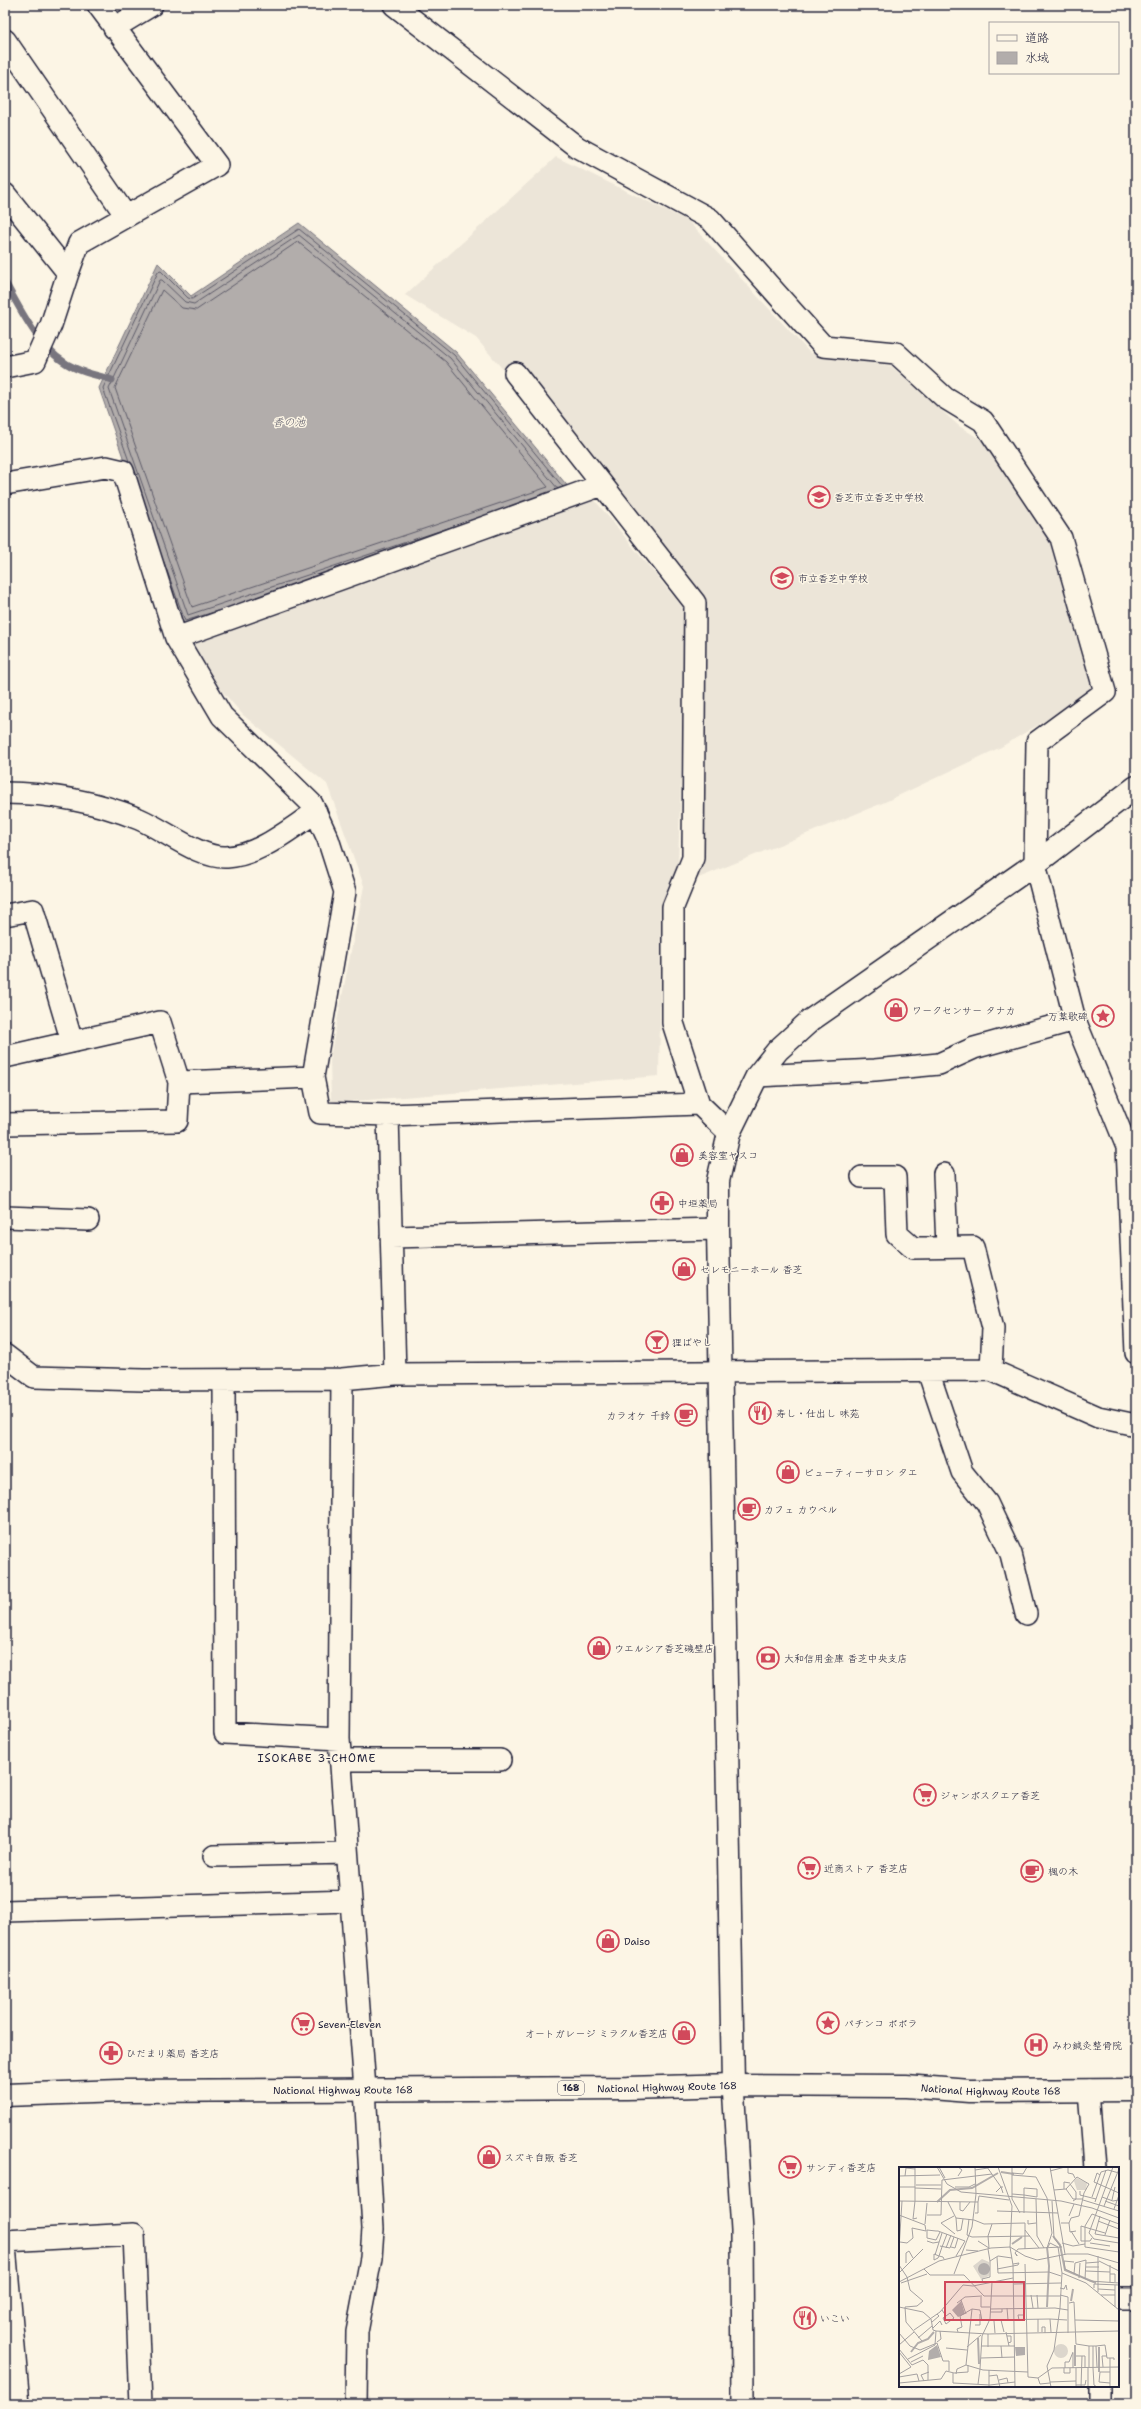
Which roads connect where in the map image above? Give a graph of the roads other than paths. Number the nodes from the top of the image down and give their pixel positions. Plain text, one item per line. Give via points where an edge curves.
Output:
1 (98, 5) edge
2 (152, 5) edge
3 (394, 5) edge
4 (114, 28) junction
5 (5, 40) edge
6 (5, 194) edge
7 (126, 216) junction
8 (68, 273) junction
9 (5, 367) edge
10 (515, 374) dead end
11 (5, 484) edge
12 (602, 485) junction
13 (176, 638) junction
14 (1136, 787) edge
15 (5, 793) edge
16 (316, 812) junction
17 (1034, 864) junction
18 (5, 915) edge
19 (1075, 1020) junction
20 (72, 1042) junction
21 (5, 1058) edge
22 (757, 1076) junction
23 (313, 1077) junction
24 (179, 1082) junction
25 (698, 1104) junction
26 (388, 1114) junction
27 (5, 1124) edge
28 (729, 1133) junction
29 (1132, 1147) edge
30 (944, 1174) dead end
31 (862, 1177) dead end
32 (5, 1217) edge
33 (88, 1220) dead end
34 (718, 1229) junction
35 (391, 1237) junction
36 (947, 1247) junction
37 (1136, 1353) edge
38 (5, 1355) edge
39 (991, 1370) junction
40 (928, 1371) junction
41 (721, 1372) junction
42 (395, 1374) junction
43 (342, 1379) junction
44 (224, 1380) junction
45 (1136, 1425) edge
46 (1026, 1614) dead end
47 (339, 1740) junction
48 (340, 1760) junction
49 (500, 1760) dead end
50 (347, 1853) junction
51 (214, 1856) dead end
52 (351, 1901) junction
53 (5, 1911) edge
54 (733, 2085) junction
55 (365, 2089) junction
56 (1090, 2090) junction
57 (1136, 2090) edge
58 (5, 2095) edge
59 (1095, 2167) edge
60 (5, 2241) edge
61 (5, 2246) edge
62 (1119, 2298) edge
63 (1136, 2298) edge
64 (1101, 2387) edge
65 (19, 2404) edge
66 (141, 2404) edge
67 (356, 2404) edge
68 (743, 2404) edge
69 (1101, 2404) edge

1 - 4 street
2 - 4 street
3 - 17 street via 578,147 710,219 823,346 896,353 945,398 982,421 1061,538 1105,692 1037,742
4 - 7 street via 217,165
5 - 7 street
6 - 8 street
7 - 8 street via 79,243
8 - 9 street via 51,325 35,361
10 - 12 street
11 - 13 street via 106,467 123,471
12 - 13 street
12 - 25 street via 695,603 693,858 672,906 673,1023
13 - 16 street via 222,716 312,804
14 - 17 main road
15 - 16 street via 58,798 110,809 139,820 214,857 229,857 257,850
16 - 23 street via 328,839 345,892
17 - 19 street
17 - 22 main road via 811,1020 778,1050
18 - 20 street via 33,910
19 - 22 street via 974,1048 939,1064
19 - 29 street
20 - 21 street
20 - 24 street via 160,1022
22 - 28 main road
23 - 24 street
23 - 26 street via 320,1113
24 - 27 street via 177,1121
25 - 26 street
25 - 28 street
26 - 35 street
28 - 34 main road via 718,1181
29 - 37 street
30 - 36 street
31 - 36 street via 895,1177 897,1234 913,1248
32 - 33 street
34 - 35 street
34 - 41 main road
35 - 42 street
36 - 39 street via 973,1247 993,1328
38 - 44 street via 34,1377
39 - 40 street
39 - 45 street via 1098,1417
40 - 41 street
40 - 46 street via 962,1472 987,1503 1011,1554
41 - 42 street
41 - 54 main road
42 - 43 street
43 - 44 street
43 - 47 street
44 - 47 street via 226,1733
47 - 48 street
48 - 49 street
48 - 50 street
50 - 51 street
50 - 52 street
52 - 53 street
52 - 55 street
54 - 55 main road, National Highway Route 168 / 168
54 - 56 main road, National Highway Route 168 / 168 via 906,2086 970,2091
54 - 68 street via 742,2231
55 - 58 main road, National Highway Route 168 / 168 via 120,2091
55 - 67 street via 373,2229 371,2258 357,2332
56 - 57 main road, National Highway Route 168 / 168
56 - 59 street
60 - 66 street via 134,2234
61 - 65 street
62 - 63 street
64 - 69 street

